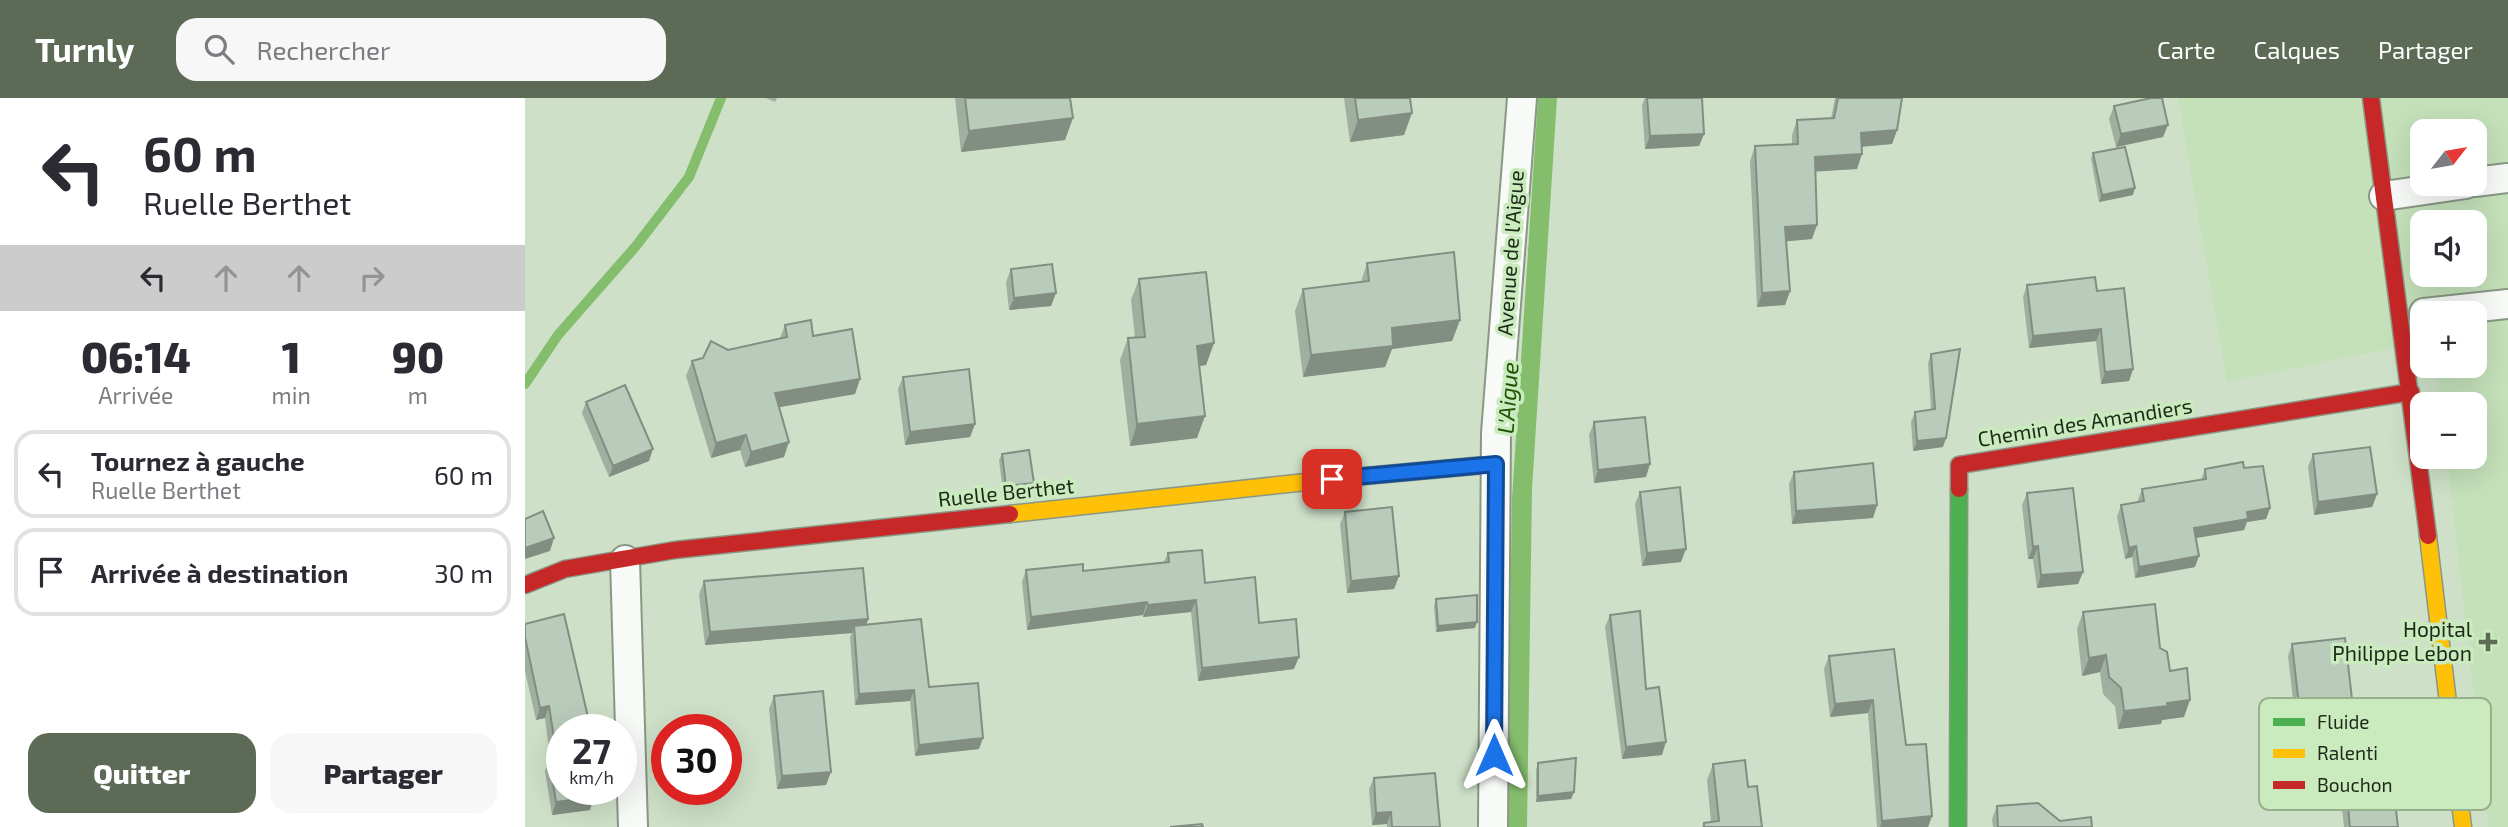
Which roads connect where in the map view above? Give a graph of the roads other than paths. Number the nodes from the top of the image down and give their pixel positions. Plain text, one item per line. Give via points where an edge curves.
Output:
1 (1522, 98) edge
2 (2371, 98) edge
3 (2508, 178) edge
4 (2487, 181) edge
5 (2410, 192) edge
6 (2384, 196) junction
7 (2412, 301) edge
8 (2508, 304) edge
9 (2487, 306) edge
10 (2411, 378) edge
11 (2410, 392) joint
12 (1496, 464) junction
13 (2419, 469) edge
14 (625, 560) junction
15 (525, 585) edge
16 (2447, 698) edge
17 (633, 827) edge
18 (1493, 827) edge
19 (1958, 827) edge

1 - 12 street, Avenue de l'Aigue
2 - 6 street
3 - 4 street
5 - 6 street
6 - 7 street
8 - 9 street
10 - 11 street
11 - 19 street, Chemin des Amandiers via 1959,465
12 - 14 street, Ruelle Berthet via 689,548
12 - 18 street, Avenue de l'Aigue
13 - 16 street
14 - 15 street, Ruelle Berthet via 565,569
14 - 17 street

